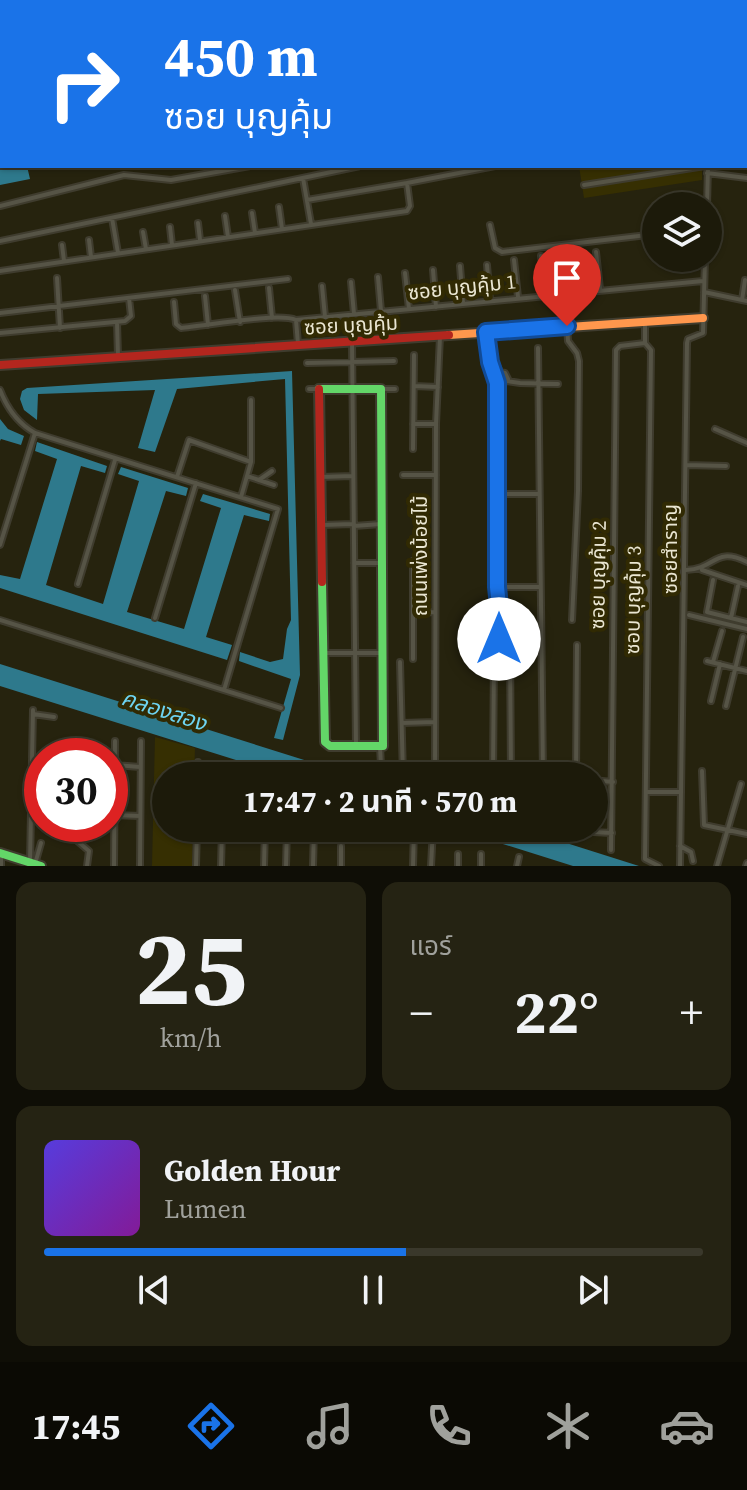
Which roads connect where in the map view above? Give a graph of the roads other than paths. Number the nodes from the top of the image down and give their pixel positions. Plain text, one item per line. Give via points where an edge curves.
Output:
1 (239, 168) edge
2 (350, 168) edge
3 (485, 168) edge
4 (693, 168) edge
5 (706, 168) edge
6 (707, 173) junction
7 (303, 178) junction
8 (747, 178) edge
9 (407, 183) junction
10 (584, 185) dead end
11 (707, 192) edge
12 (307, 200) junction
13 (0, 206) edge
14 (279, 207) dead end
15 (252, 213) dead end
16 (225, 216) dead end
17 (112, 218) junction
18 (198, 223) dead end
19 (311, 224) junction
20 (490, 225) dead end
21 (170, 227) dead end
22 (282, 229) junction
23 (143, 232) dead end
24 (255, 233) junction
25 (642, 236) edge
26 (228, 237) junction
27 (89, 240) dead end
28 (0, 241) edge
29 (200, 241) junction
30 (62, 245) dead end
31 (172, 245) junction
32 (146, 249) junction
33 (596, 252) dead end
34 (118, 253) junction
35 (568, 255) dead end
36 (541, 256) dead end
37 (91, 257) junction
38 (514, 260) dead end
39 (64, 261) junction
40 (487, 265) dead end
41 (460, 266) dead end
42 (433, 270) dead end
43 (0, 271) edge
44 (704, 272) edge
45 (405, 273) dead end
46 (378, 277) dead end
47 (57, 278) dead end
48 (288, 279) dead end
49 (745, 280) edge
50 (704, 281) junction
51 (351, 282) dead end
52 (322, 286) dead end
53 (269, 288) dead end
54 (235, 290) dead end
55 (600, 290) junction
56 (572, 292) junction
57 (704, 292) junction
58 (545, 295) junction
59 (205, 296) dead end
60 (518, 297) junction
61 (129, 298) junction
62 (745, 300) edge
63 (490, 301) junction
64 (174, 302) dead end
65 (463, 304) junction
66 (58, 306) junction
67 (436, 307) junction
68 (409, 309) junction
69 (382, 312) junction
70 (0, 313) edge
71 (354, 314) junction
72 (325, 317) junction
73 (294, 318) junction
74 (703, 318) junction
75 (272, 319) junction
76 (117, 322) junction
77 (240, 322) junction
78 (645, 322) junction
79 (208, 325) junction
80 (567, 326) junction
81 (60, 328) junction
82 (489, 332) junction
83 (0, 333) edge
84 (440, 336) junction
85 (352, 341) junction
86 (645, 343) junction
87 (298, 344) junction
88 (538, 348) dead end
89 (414, 355) dead end
90 (118, 356) junction
91 (394, 361) dead end
92 (353, 362) junction
93 (307, 363) dead end
94 (0, 365) edge
95 (498, 373) junction
96 (503, 383) junction
97 (538, 384) junction
98 (558, 384) dead end
99 (414, 386) junction
100 (438, 387) junction
101 (309, 389) dead end
102 (319, 389) junction
103 (352, 389) junction
104 (381, 389) junction
105 (395, 389) dead end
106 (0, 390) edge
107 (251, 400) dead end
108 (2, 402) edge
109 (413, 424) junction
110 (436, 424) junction
111 (715, 429) dead end
112 (35, 433) junction
113 (747, 443) edge
114 (413, 449) dead end
115 (116, 459) junction
116 (251, 462) junction
117 (686, 465) junction
118 (726, 466) dead end
119 (272, 471) dead end
120 (403, 475) dead end
121 (436, 475) junction
122 (247, 476) junction
123 (353, 476) junction
124 (177, 477) junction
125 (320, 477) junction
126 (259, 480) junction
127 (196, 483) junction
128 (274, 485) dead end
129 (502, 494) junction
130 (539, 494) junction
131 (241, 497) junction
132 (383, 524) junction
133 (322, 525) junction
134 (353, 525) junction
135 (0, 545) edge
136 (413, 561) dead end
137 (747, 562) edge
138 (353, 563) junction
139 (384, 563) junction
140 (686, 570) junction
141 (702, 570) junction
142 (713, 580) dead end
143 (78, 584) dead end
144 (747, 585) edge
145 (738, 586) dead end
146 (540, 587) junction
147 (499, 589) junction
148 (435, 612) junction
149 (413, 613) junction
150 (689, 615) dead end
151 (155, 618) dead end
152 (731, 618) junction
153 (0, 620) edge
154 (572, 620) dead end
155 (747, 622) edge
156 (747, 629) edge
157 (722, 631) dead end
158 (502, 635) junction
159 (743, 637) dead end
160 (577, 645) dead end
161 (500, 646) junction
162 (512, 646) junction
163 (540, 649) junction
164 (324, 653) junction
165 (384, 653) junction
166 (354, 654) junction
167 (413, 659) dead end
168 (400, 662) dead end
169 (720, 664) junction
170 (736, 668) junction
171 (747, 671) edge
172 (224, 690) junction
173 (711, 701) dead end
174 (726, 706) dead end
175 (281, 708) dead end
176 (54, 717) dead end
177 (435, 722) junction
178 (402, 723) junction
179 (141, 741) dead end
180 (356, 746) junction
181 (380, 746) junction
182 (381, 762) edge
183 (403, 762) edge
184 (435, 762) edge
185 (493, 762) edge
186 (511, 762) edge
187 (543, 762) edge
188 (576, 762) edge
189 (128, 766) edge
190 (140, 767) junction
191 (702, 771) dead end
192 (608, 782) edge
193 (613, 782) junction
194 (741, 784) dead end
195 (646, 792) junction
196 (681, 792) junction
197 (128, 816) edge
198 (140, 816) junction
199 (728, 831) junction
200 (608, 833) edge
201 (612, 833) junction
202 (747, 834) edge
203 (78, 842) edge
204 (114, 842) edge
205 (197, 842) edge
206 (222, 842) edge
207 (265, 842) edge
208 (287, 842) edge
209 (314, 842) edge
210 (414, 842) edge
211 (432, 842) edge
212 (41, 843) dead end
213 (341, 846) dead end
214 (680, 846) junction
215 (611, 850) dead end
216 (0, 854) edge
217 (458, 854) dead end
218 (481, 854) dead end
219 (519, 857) dead end
220 (693, 861) dead end
221 (35, 864) edge
222 (1, 866) edge
223 (87, 866) edge
224 (114, 866) edge
225 (140, 866) edge
226 (196, 866) edge
227 (221, 866) edge
228 (264, 866) edge
229 (286, 866) edge
230 (313, 866) edge
231 (341, 866) edge
232 (413, 866) edge
233 (431, 866) edge
234 (458, 866) edge
235 (481, 866) edge
236 (517, 866) edge
237 (659, 866) edge
238 (680, 866) edge
239 (717, 866) edge

1 - 13 street via 171,180 124,175
2 - 7 street
3 - 9 street
4 - 10 street
5 - 6 street
6 - 8 street
6 - 11 street
7 - 12 street
7 - 17 street
9 - 12 street
9 - 19 street via 407,211
12 - 19 street
14 - 22 street
15 - 24 street
16 - 26 street
17 - 28 street
17 - 34 street
18 - 29 street
19 - 22 street
20 - 25 street via 495,248 502,252
21 - 31 street
22 - 24 street
23 - 32 street
24 - 26 street
26 - 29 street
27 - 37 street
29 - 31 street
30 - 39 street
31 - 32 street
32 - 34 street
33 - 55 street
34 - 37 street
35 - 56 street
36 - 58 street
37 - 39 street
38 - 60 street
39 - 43 street
40 - 63 street
41 - 65 street
42 - 67 street
44 - 50 street
45 - 68 street
46 - 69 street
47 - 66 street
48 - 61 street
49 - 62 street
50 - 55 street, ซอย บุญคุ้ม 1
50 - 57 street
51 - 71 street
52 - 72 street
53 - 75 street
54 - 77 street
55 - 56 street, ซอย บุญคุ้ม 1
56 - 58 street, ซอย บุญคุ้ม 1
57 - 62 street
57 - 74 street
58 - 60 street, ซอย บุญคุ้ม 1
59 - 79 street
60 - 63 street, ซอย บุญคุ้ม 1
61 - 66 street
61 - 76 street via 131,316
63 - 65 street, ซอย บุญคุ้ม 1
64 - 79 street, ซอย บุญคุ้ม 1 via 181,328
65 - 67 street, ซอย บุญคุ้ม 1
66 - 70 street
66 - 81 street
67 - 68 street, ซอย บุญคุ้ม 1
68 - 69 street, ซอย บุญคุ้ม 1
69 - 71 street, ซอย บุญคุ้ม 1
71 - 72 street, ซอย บุญคุ้ม 1
72 - 73 street, ซอย บุญคุ้ม 1
73 - 75 street, ซอย บุญคุ้ม 1
73 - 87 street
74 - 78 street, ซอย บุญคุ้ม
74 - 117 street, ซอยสำราญ via 702,335 687,343
75 - 77 street, ซอย บุญคุ้ม 1
76 - 81 street
76 - 90 street
77 - 79 street, ซอย บุญคุ้ม 1
78 - 80 street, ซอย บุญคุ้ม
78 - 86 street, ซอบ บุญคุ้ม 3
80 - 82 street, ซอย บุญคุ้ม
80 - 154 street via 579,361
81 - 83 street
82 - 84 street, ซอย บุญคุ้ม
82 - 95 street
84 - 85 street, ซอย บุญคุ้ม
84 - 100 street, ถนนเพ่งน้อยไม้
85 - 87 street, ซอย บุญคุ้ม
85 - 92 street
86 - 193 street, ซอย บุญคุ้ม 2 via 616,350
86 - 195 street, ซอบ บุญคุ้ม 3 via 651,350
87 - 90 street, ซอย บุญคุ้ม
88 - 97 street
89 - 99 street
90 - 94 street, ซอย บุญคุ้ม
91 - 92 street
92 - 93 street
92 - 103 street
95 - 96 street
95 - 96 street via 507,375
96 - 97 street
96 - 129 street
96 - 147 street
97 - 98 street
97 - 130 street
99 - 100 street
99 - 109 street
100 - 110 street, ถนนเพ่งน้อยไม้
101 - 102 street
102 - 103 street
102 - 125 street
103 - 104 street
103 - 123 street
104 - 105 street
104 - 132 street
106 - 108 street
107 - 116 street
108 - 112 street
109 - 110 street
109 - 114 street
110 - 121 street, ถนนเพ่งน้อยไม้
111 - 113 street
112 - 115 street
112 - 135 street
115 - 124 street
115 - 143 street
116 - 122 street
116 - 124 street via 189,440
117 - 118 street
117 - 140 street, ซอยสำราญ
119 - 126 street
120 - 121 street
121 - 148 street, ถนนเพ่งน้อยไม้
122 - 126 street
122 - 131 street
123 - 125 street
123 - 134 street
124 - 127 street
125 - 133 street
126 - 128 street
127 - 131 street
127 - 151 street
129 - 130 street
129 - 147 street
130 - 146 street
131 - 172 street via 278,510
132 - 134 street
132 - 139 street
133 - 134 street
133 - 164 street
134 - 138 street
136 - 149 street
137 - 141 street via 720,556
138 - 139 street
138 - 166 street
139 - 165 street
140 - 141 street
140 - 196 street, ซอยสำราญ
141 - 144 street
142 - 152 street via 707,611
145 - 152 street
146 - 147 street
146 - 163 street
147 - 158 street
148 - 149 street
148 - 177 street, ถนนเพ่งน้อยไม้
149 - 167 street
150 - 156 street
152 - 155 street
153 - 172 street
157 - 169 street via 710,662
158 - 161 street
158 - 162 street via 511,634
159 - 170 street
160 - 188 street
161 - 162 street
161 - 185 street via 494,653
162 - 163 street
162 - 186 street
163 - 187 street
164 - 166 street
164 - 180 street via 325,742
165 - 166 street
165 - 181 street via 385,744
166 - 180 street
168 - 178 street
169 - 170 street
169 - 173 street
170 - 171 street
170 - 174 street
172 - 175 street
176 - 221 street via 33,712
177 - 178 street
177 - 184 street, ถนนเพ่งน้อยไม้
178 - 183 street
179 - 190 street
180 - 181 street
181 - 182 street
189 - 190 street
190 - 198 street
191 - 199 street via 703,823
192 - 193 street
193 - 201 street, ซอย บุญคุ้ม 2
194 - 199 street
195 - 196 street
195 - 237 street, ซอบ บุญคุ้ม 3 via 645,859
196 - 214 street, ซอยสำราญ
197 - 198 street
198 - 225 street
199 - 202 street
199 - 239 street
200 - 201 street
201 - 215 street, ซอย บุญคุ้ม 2
203 - 223 street via 89,851
204 - 224 street
205 - 226 street
206 - 227 street
207 - 228 street
208 - 229 street
209 - 230 street
210 - 232 street
211 - 233 street
212 - 221 street
213 - 231 street
214 - 220 street via 691,852
214 - 238 street, ซอยสำราญ
216 - 221 street
216 - 222 street
217 - 234 street
218 - 235 street
219 - 236 street

